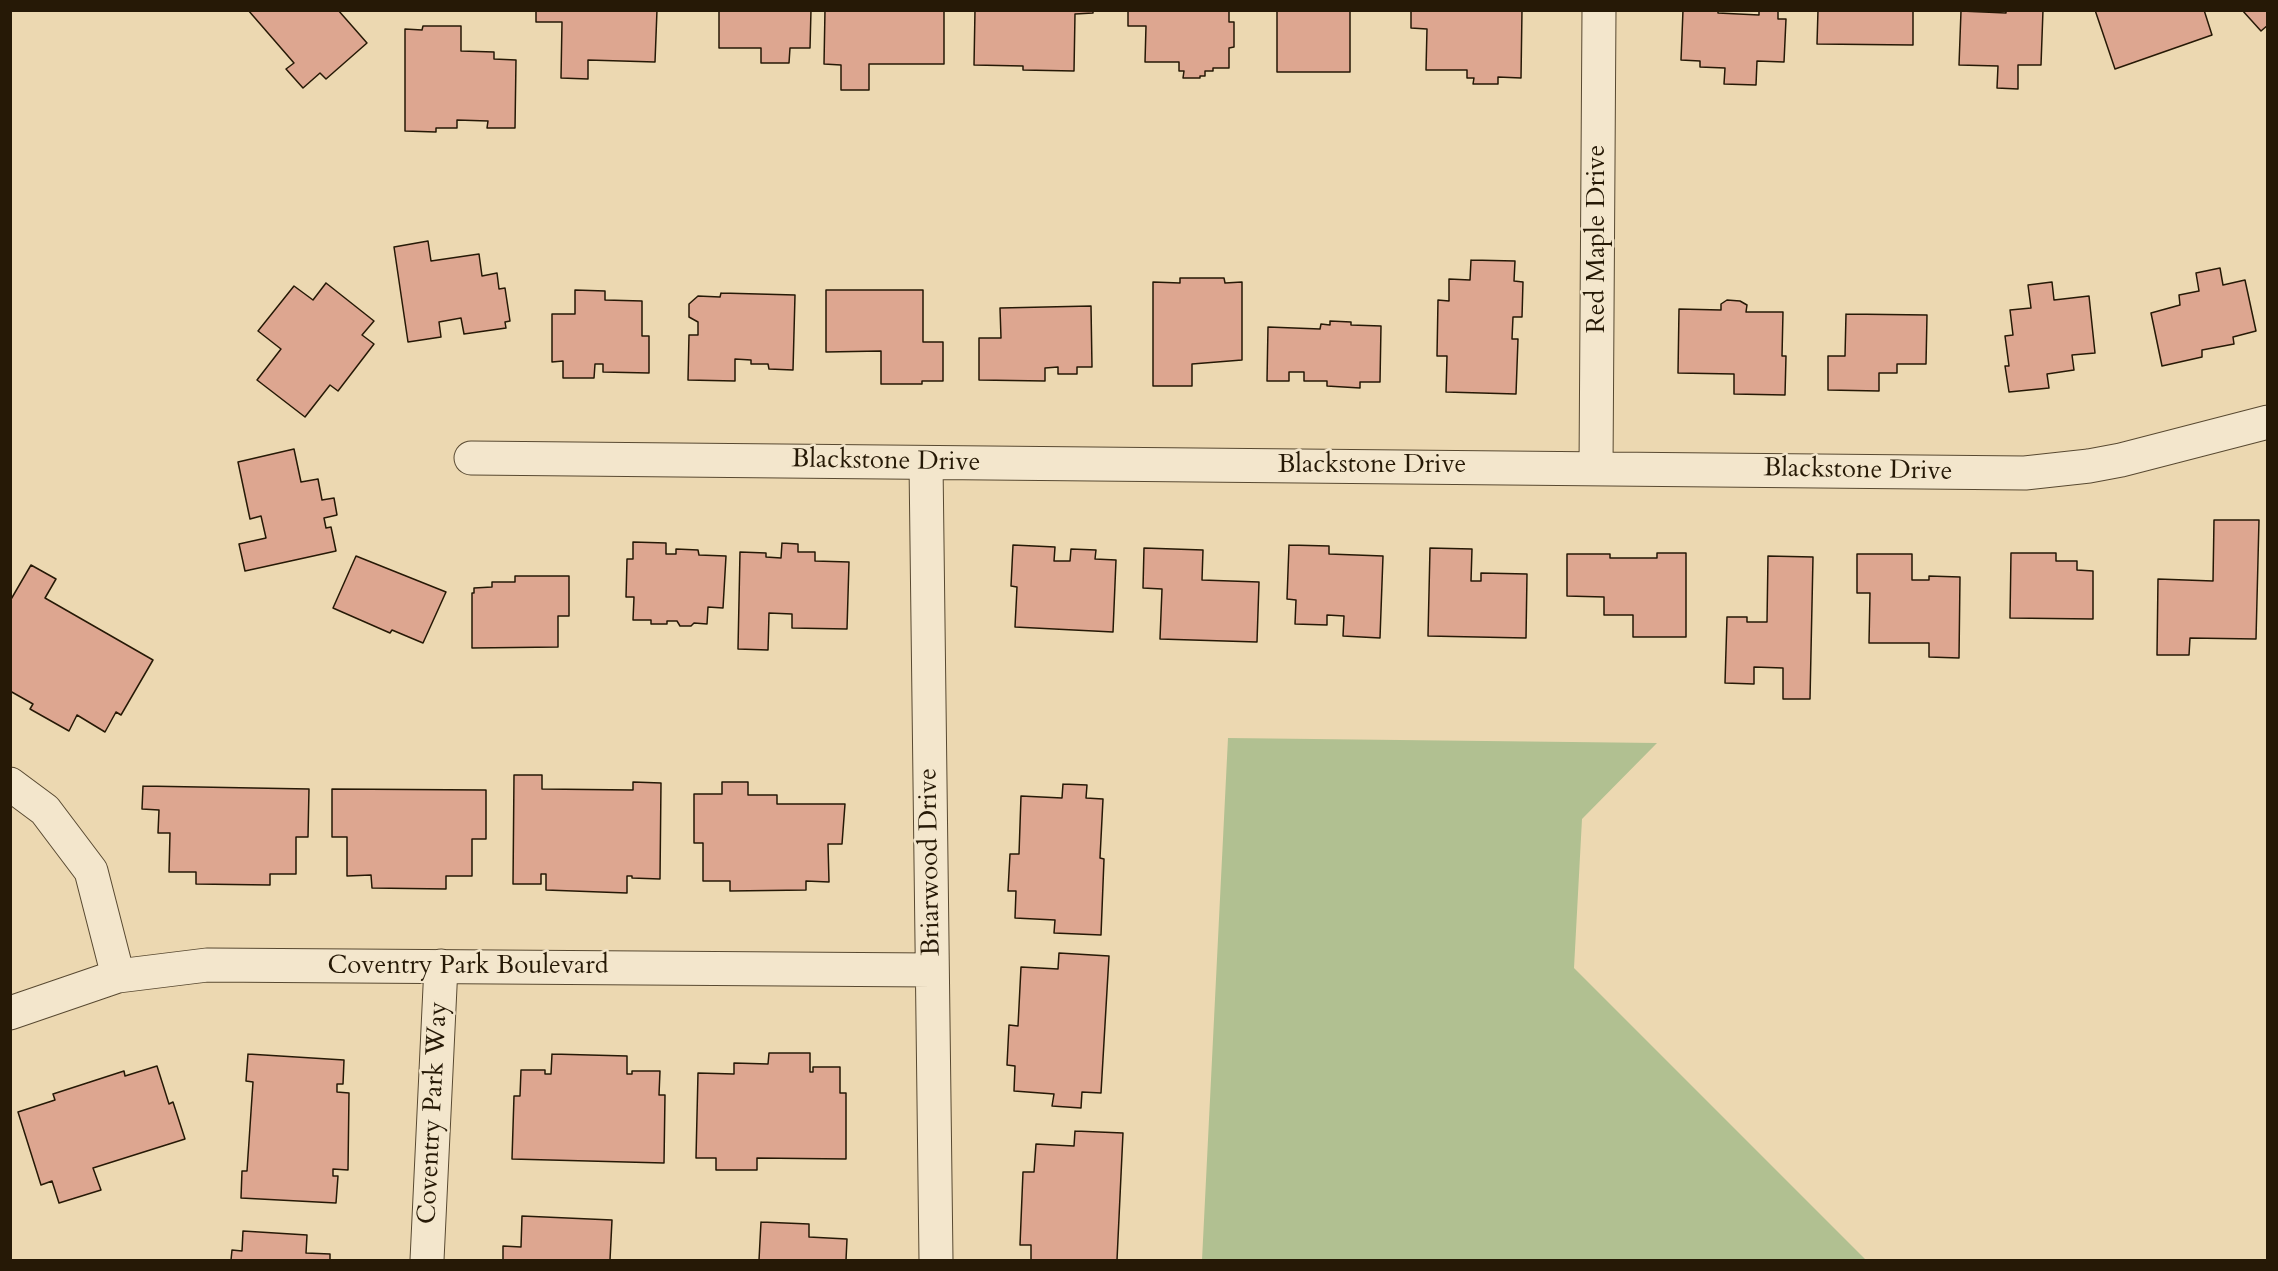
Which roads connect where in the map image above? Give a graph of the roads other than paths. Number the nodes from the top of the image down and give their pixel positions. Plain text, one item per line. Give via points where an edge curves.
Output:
1 (1599, 10) edge
2 (2268, 422) edge
3 (471, 458) dead end
4 (926, 463) junction
5 (1596, 468) junction
6 (10, 784) edge
7 (441, 966) junction
8 (933, 970) junction
9 (118, 976) junction
10 (10, 1013) edge
11 (427, 1260) edge
12 (936, 1260) edge

1 - 5 street, Red Maple Drive
2 - 5 street, Blackstone Drive via 2121,460 2025,473
3 - 4 street, Blackstone Drive
4 - 5 street, Blackstone Drive
4 - 8 street, Briarwood Drive
6 - 9 street via 45,810 91,871
7 - 8 street, Coventry Park Boulevard
7 - 9 street, Coventry Park Boulevard via 207,965
7 - 11 street, Coventry Park Way
8 - 12 street, Briarwood Drive
9 - 10 street, Coventry Park Boulevard

